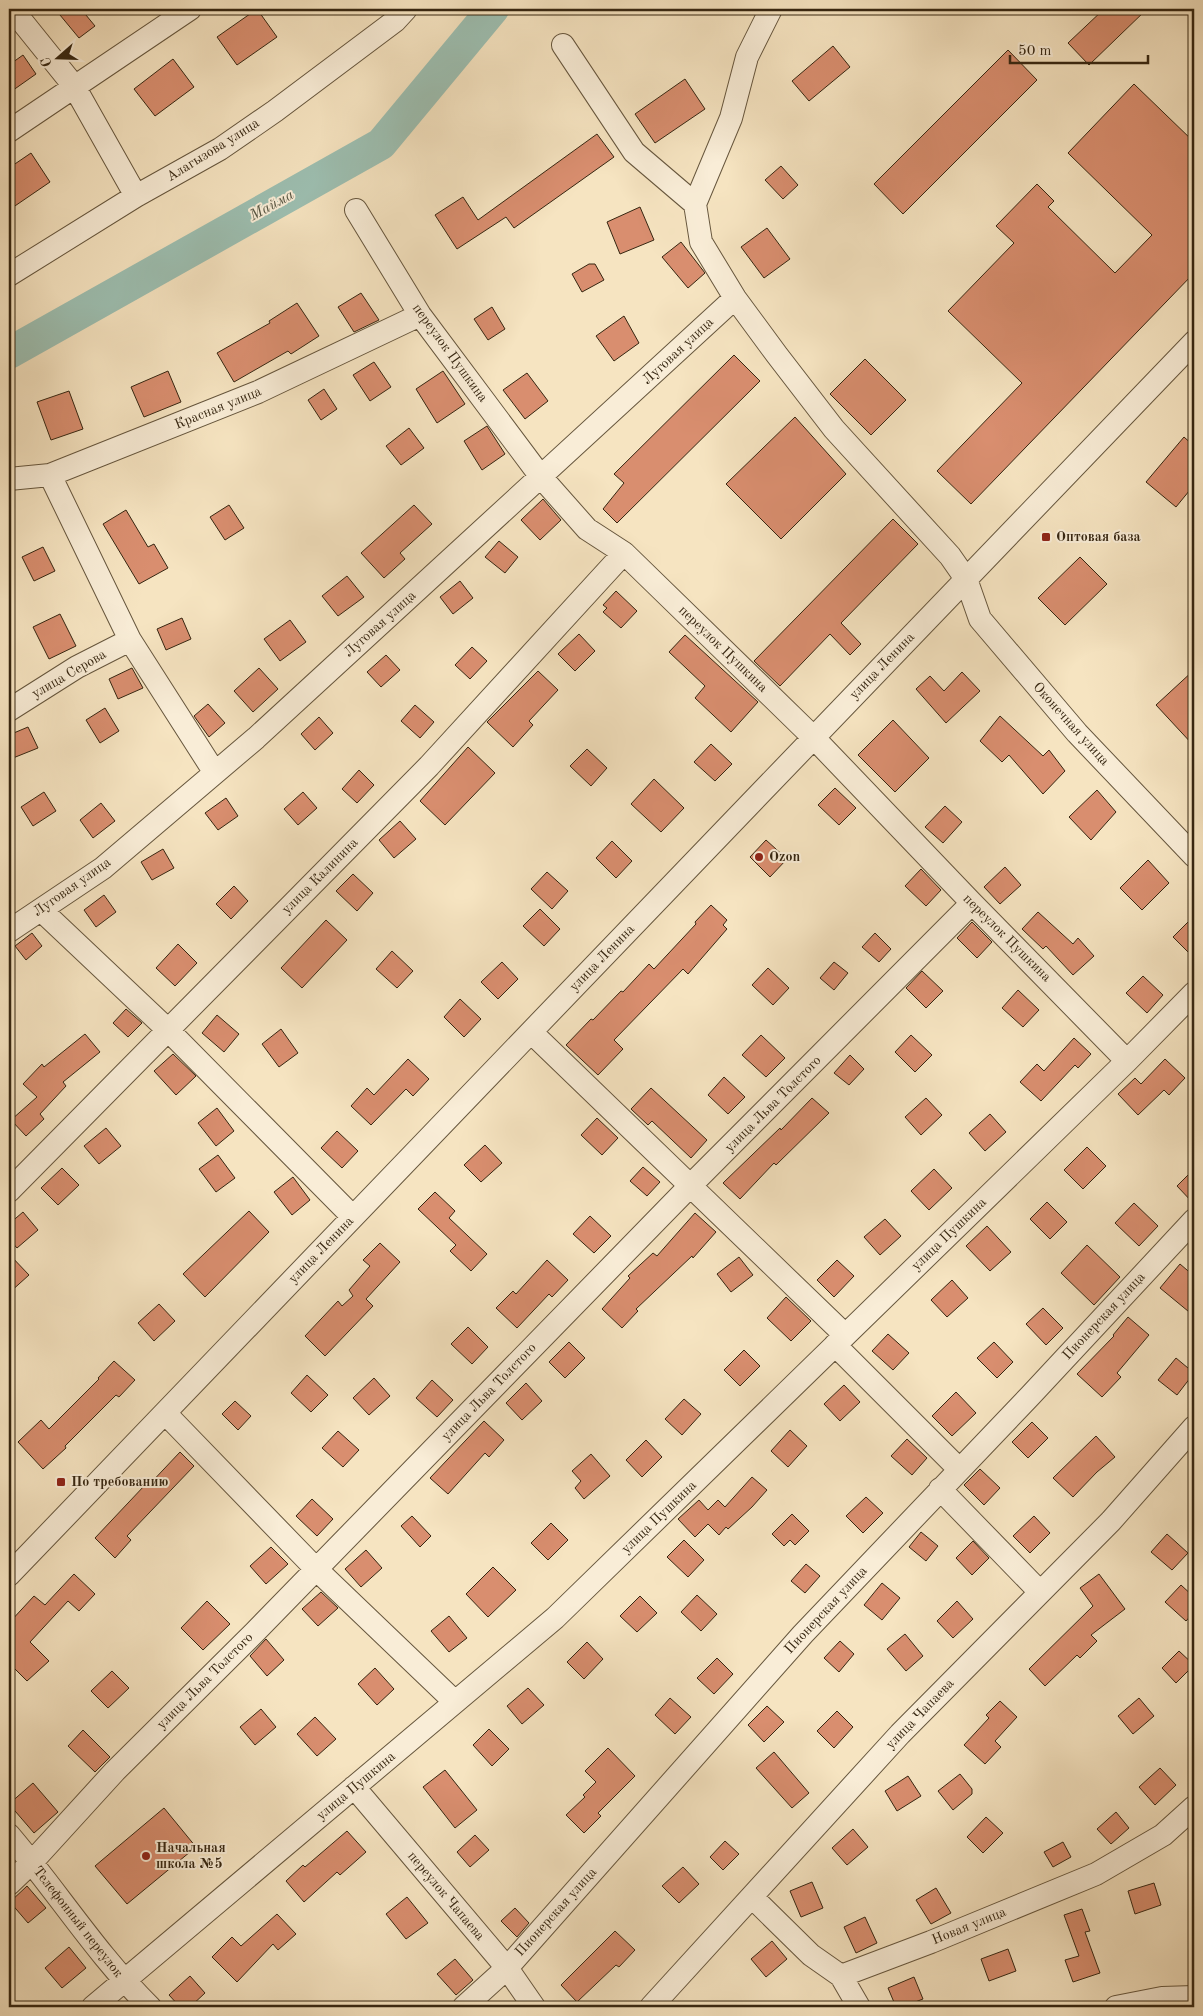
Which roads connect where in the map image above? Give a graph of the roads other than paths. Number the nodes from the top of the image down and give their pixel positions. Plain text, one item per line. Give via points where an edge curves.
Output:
1 (12, 9) edge
2 (190, 9) edge
3 (406, 9) edge
4 (771, 9) edge
5 (564, 45) dead end
6 (74, 86) junction
7 (9, 130) edge
8 (136, 196) junction
9 (695, 204) junction
10 (356, 210) dead end
11 (9, 275) edge
12 (735, 298) junction
13 (420, 315) junction
14 (1194, 342) edge
15 (50, 475) junction
16 (541, 477) junction
17 (9, 479) edge
18 (624, 553) junction
19 (966, 579) junction
20 (130, 640) junction
21 (9, 710) edge
22 (814, 738) junction
23 (215, 773) junction
24 (1194, 856) edge
25 (972, 903) junction
26 (41, 910) junction
27 (9, 931) edge
28 (1194, 993) edge
29 (168, 1030) junction
30 (531, 1032) junction
31 (1128, 1061) junction
32 (690, 1186) junction
33 (9, 1191) edge
34 (353, 1217) junction
35 (1194, 1220) edge
36 (840, 1340) junction
37 (165, 1412) junction
38 (1194, 1427) edge
39 (959, 1469) junction
40 (940, 1489) junction
41 (11, 1568) edge
42 (316, 1569) junction
43 (1040, 1592) junction
44 (455, 1702) junction
45 (354, 1787) junction
46 (1194, 1807) edge
47 (9, 1835) edge
48 (32, 1862) junction
49 (9, 1884) edge
50 (752, 1896) junction
51 (507, 1968) junction
52 (841, 1976) junction
53 (124, 1981) junction
54 (1194, 1997) edge
55 (93, 2007) edge
56 (150, 2007) edge
57 (464, 2007) edge
58 (534, 2007) edge
59 (651, 2007) edge
60 (858, 2007) edge
61 (1116, 2007) edge

1 - 6 street
2 - 6 street
3 - 8 street, Алагызова улица via 395,21 259,122 220,149
4 - 9 street via 747,56 731,118
5 - 9 street via 634,152
6 - 7 street
6 - 8 street
8 - 11 street, Алагызова улица
9 - 12 street, Оконечная улица via 701,242
10 - 13 street, переулок Пушкина
12 - 16 street, Луговая улица
12 - 19 street, Оконечная улица via 834,429 950,556
13 - 15 street, Красная улица via 258,392
13 - 16 street, переулок Пушкина
14 - 19 street, улица Ленина
15 - 17 street, Красная улица
15 - 20 street
16 - 18 street, переулок Пушкина via 587,529
16 - 23 street, Луговая улица
18 - 22 street, переулок Пушкина
18 - 29 street, улица Калинина via 428,766
19 - 22 street, улица Ленина
19 - 24 street, Оконечная улица via 980,619 1077,733
20 - 21 street, улица Серова via 77,667
20 - 23 street
22 - 25 street, переулок Пушкина
22 - 30 street, улица Ленина
23 - 26 street, Луговая улица via 103,868
25 - 31 street, переулок Пушкина
25 - 32 street, улица Льва Толстого
26 - 27 street, Луговая улица
26 - 29 street
28 - 31 street, улица Пушкина
29 - 33 street, улица Калинина
29 - 34 street
30 - 32 street
30 - 34 street, улица Ленина
31 - 36 street, улица Пушкина
32 - 36 street
32 - 42 street, улица Льва Толстого
34 - 37 street, улица Ленина
35 - 39 street, Пионерская улица
36 - 39 street
36 - 44 street, улица Пушкина via 555,1618
37 - 41 street, улица Ленина
37 - 42 street
38 - 43 street, улица Чапаева via 1111,1521
39 - 40 street, Пионерская улица
40 - 43 street
40 - 51 street, Пионерская улица via 803,1634
42 - 44 street
42 - 48 street, улица Льва Толстого via 116,1771
43 - 50 street, улица Чапаева via 900,1734
44 - 45 street, улица Пушкина
45 - 51 street, переулок Чапаева
45 - 53 street, улица Пушкина
46 - 52 street, Новая улица via 1163,1835 1096,1874
47 - 48 street, Телефонный переулок
48 - 49 street, улица Льва Толстого
48 - 53 street, Телефонный переулок
50 - 52 street via 811,1955
50 - 59 street, улица Чапаева
51 - 57 street, Пионерская улица
51 - 58 street, переулок Чапаева
52 - 60 street
53 - 55 street, улица Пушкина
53 - 56 street, Телефонный переулок
54 - 61 street via 1162,1998

